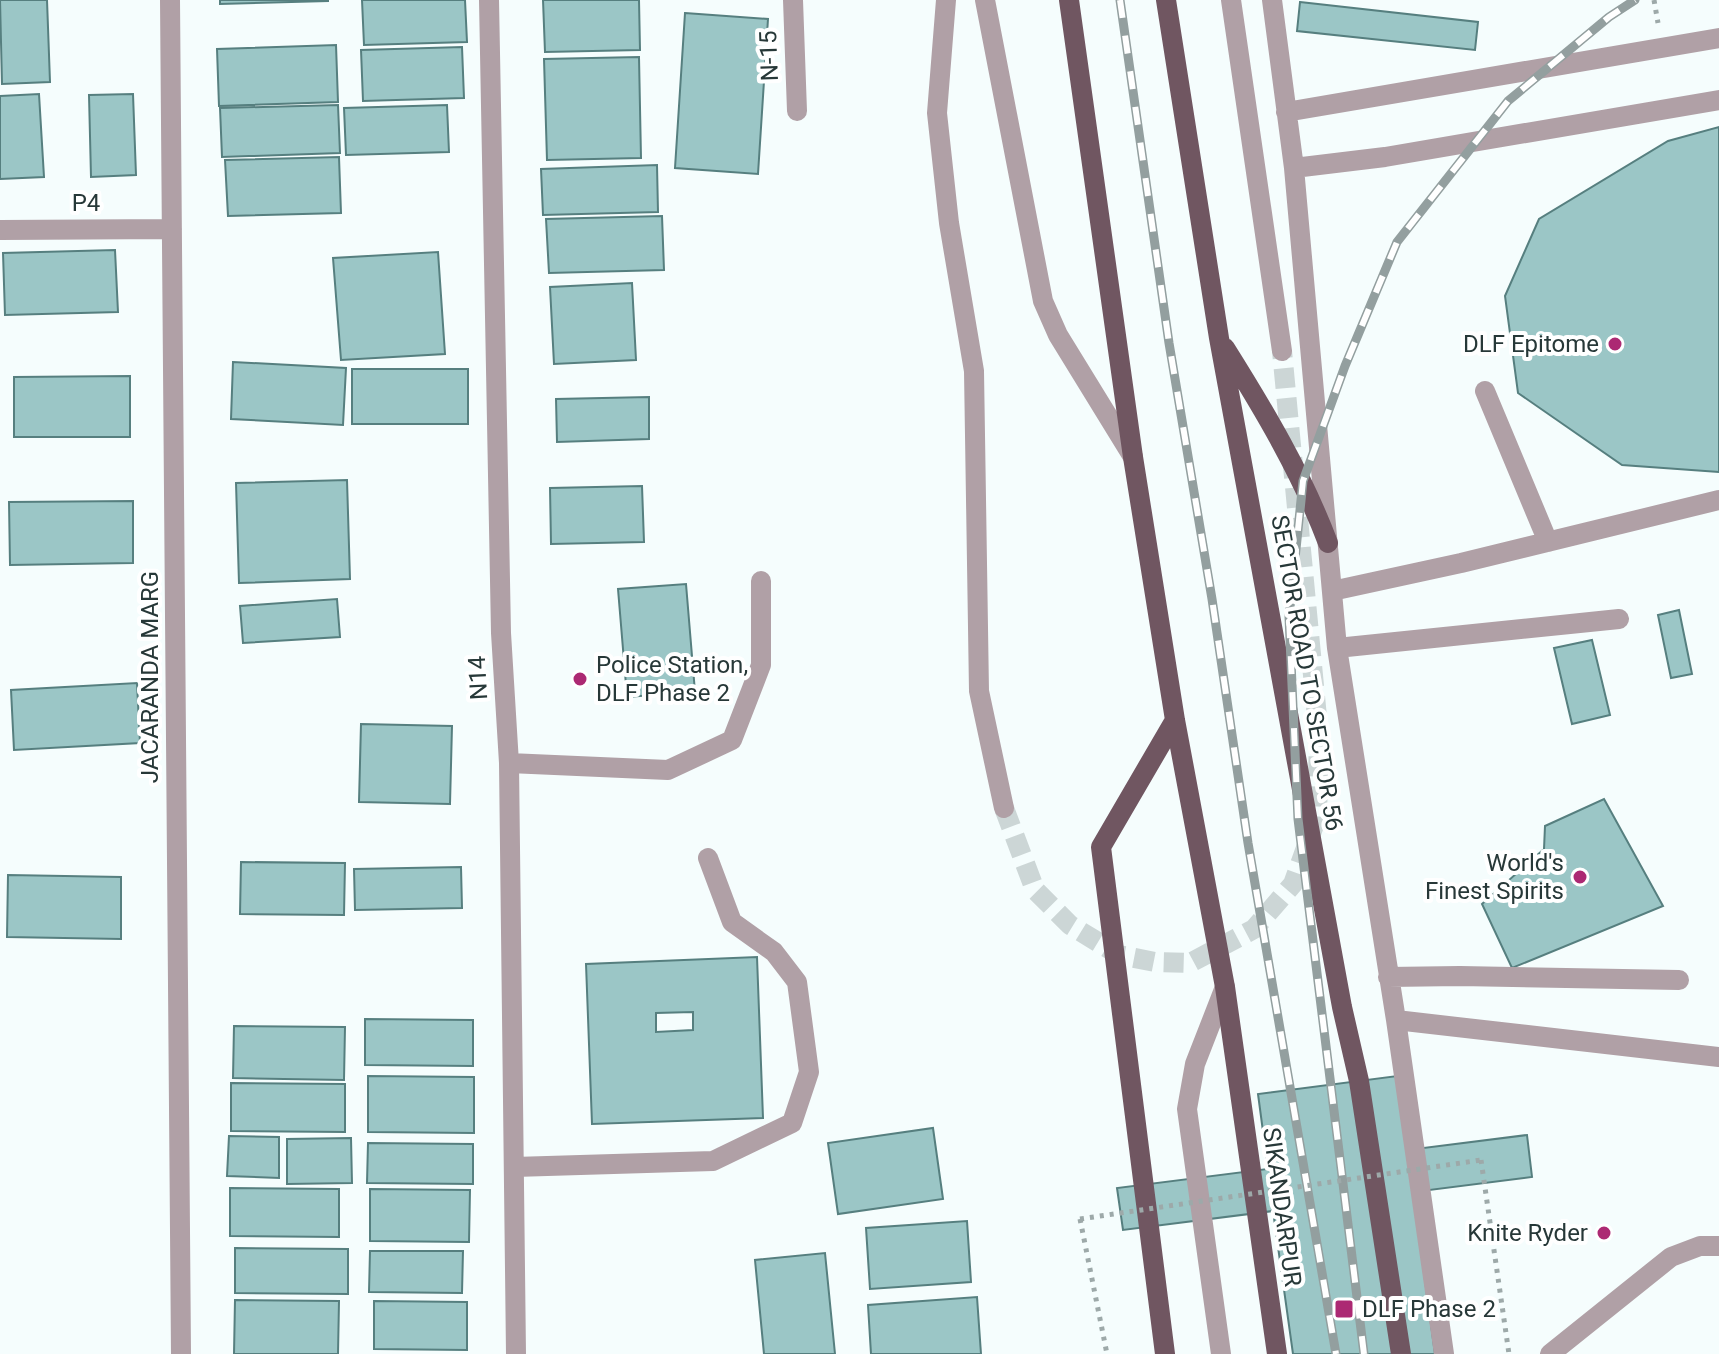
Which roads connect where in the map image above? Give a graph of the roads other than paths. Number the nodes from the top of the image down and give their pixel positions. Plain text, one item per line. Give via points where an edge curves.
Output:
1 (170, 0) edge
2 (489, 0) edge
3 (793, 0) edge
4 (946, 0) edge
5 (985, 0) edge
6 (1069, 0) edge
7 (1166, 0) edge
8 (1231, 0) edge
9 (1272, 0) edge
10 (1719, 38) edge
11 (1719, 100) edge
12 (797, 111) dead end
13 (1286, 112) junction
14 (1294, 168) junction
15 (172, 229) junction
16 (0, 230) edge
17 (1219, 338) junction
18 (1282, 351) tunnel mouth
19 (1485, 391) dead end
20 (1133, 457) junction
21 (1719, 500) edge
22 (1548, 542) junction
23 (1328, 543) junction
24 (761, 581) dead end
25 (1332, 591) junction
26 (1619, 619) dead end
27 (1337, 648) junction
28 (1175, 720) junction
29 (509, 763) junction
30 (1004, 808) tunnel mouth
31 (708, 858) dead end
32 (1388, 977) junction
33 (1679, 980) dead end
34 (1225, 987) junction
35 (1396, 1020) junction
36 (1719, 1057) edge
37 (514, 1167) junction
38 (1719, 1246) edge
39 (181, 1354) edge
40 (516, 1354) edge
41 (1165, 1354) edge
42 (1221, 1354) edge
43 (1277, 1354) edge
44 (1401, 1354) edge
45 (1444, 1354) edge
46 (1550, 1354) edge

1 - 15 street, JACARANDA MARG
2 - 29 street, N14 via 501,633
3 - 12 street, N-15
4 - 30 street via 937,113 974,371 979,691
5 - 20 street via 1043,301
6 - 20 main road
7 - 17 main road, SECTOR ROAD TO SECTOR 56
8 - 18 street
9 - 13 street
10 - 13 street
11 - 14 street
13 - 14 street
14 - 23 street
15 - 16 street, P4
15 - 39 street, JACARANDA MARG
17 - 23 main road via 1280,439
17 - 44 main road, SECTOR ROAD TO SECTOR 56 via 1359,1081
19 - 22 street
20 - 28 main road
21 - 22 street
22 - 25 street
23 - 25 street
24 - 29 street via 761,665 732,740 668,770
25 - 27 street
26 - 27 street
27 - 32 street
28 - 34 main road, SIKANDARPUR
28 - 41 main road via 1101,847
29 - 37 street, N14
31 - 37 street via 732,922 774,952 797,982 809,1072 792,1123 713,1161
32 - 33 street
32 - 35 street
34 - 42 street via 1195,1064 1187,1109
34 - 43 main road, SIKANDARPUR
35 - 36 street
35 - 45 street
37 - 40 street, N14
38 - 46 street via 1700,1246 1671,1257

